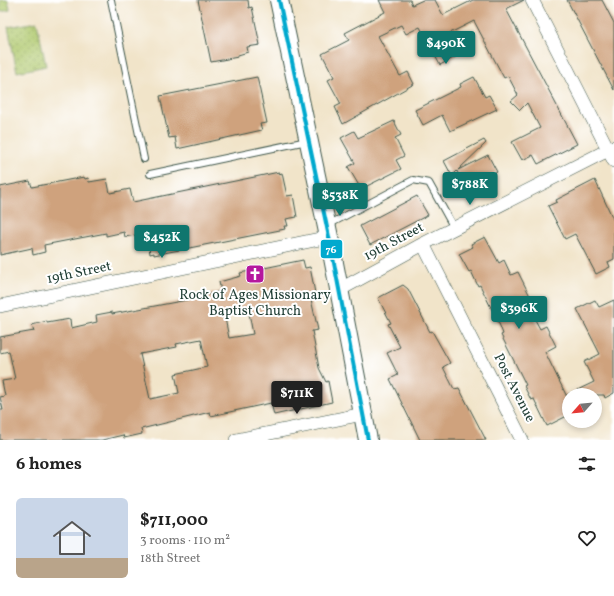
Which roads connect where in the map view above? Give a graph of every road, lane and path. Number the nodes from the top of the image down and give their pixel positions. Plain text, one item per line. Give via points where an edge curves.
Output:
1 (111, 0) edge
2 (279, 0) edge
3 (532, 0) edge
4 (309, 141) junction
5 (612, 153) edge
6 (144, 159) dead end
7 (150, 174) dead end
8 (454, 228) junction
9 (328, 231) junction
10 (423, 244) junction
11 (339, 290) junction
12 (0, 306) edge
13 (363, 414) junction
14 (236, 440) edge
15 (368, 440) edge
16 (522, 440) edge

1 - 6 lane
2 - 4 street
3 - 5 street
4 - 7 lane
4 - 9 street
5 - 8 street, 19th Street
8 - 9 lane via 429,183 412,180
8 - 10 street, 19th Street
9 - 11 street
9 - 12 street, 19th Street
10 - 11 street, 19th Street
10 - 16 street, Post Avenue
11 - 13 street
13 - 14 street
13 - 15 street

